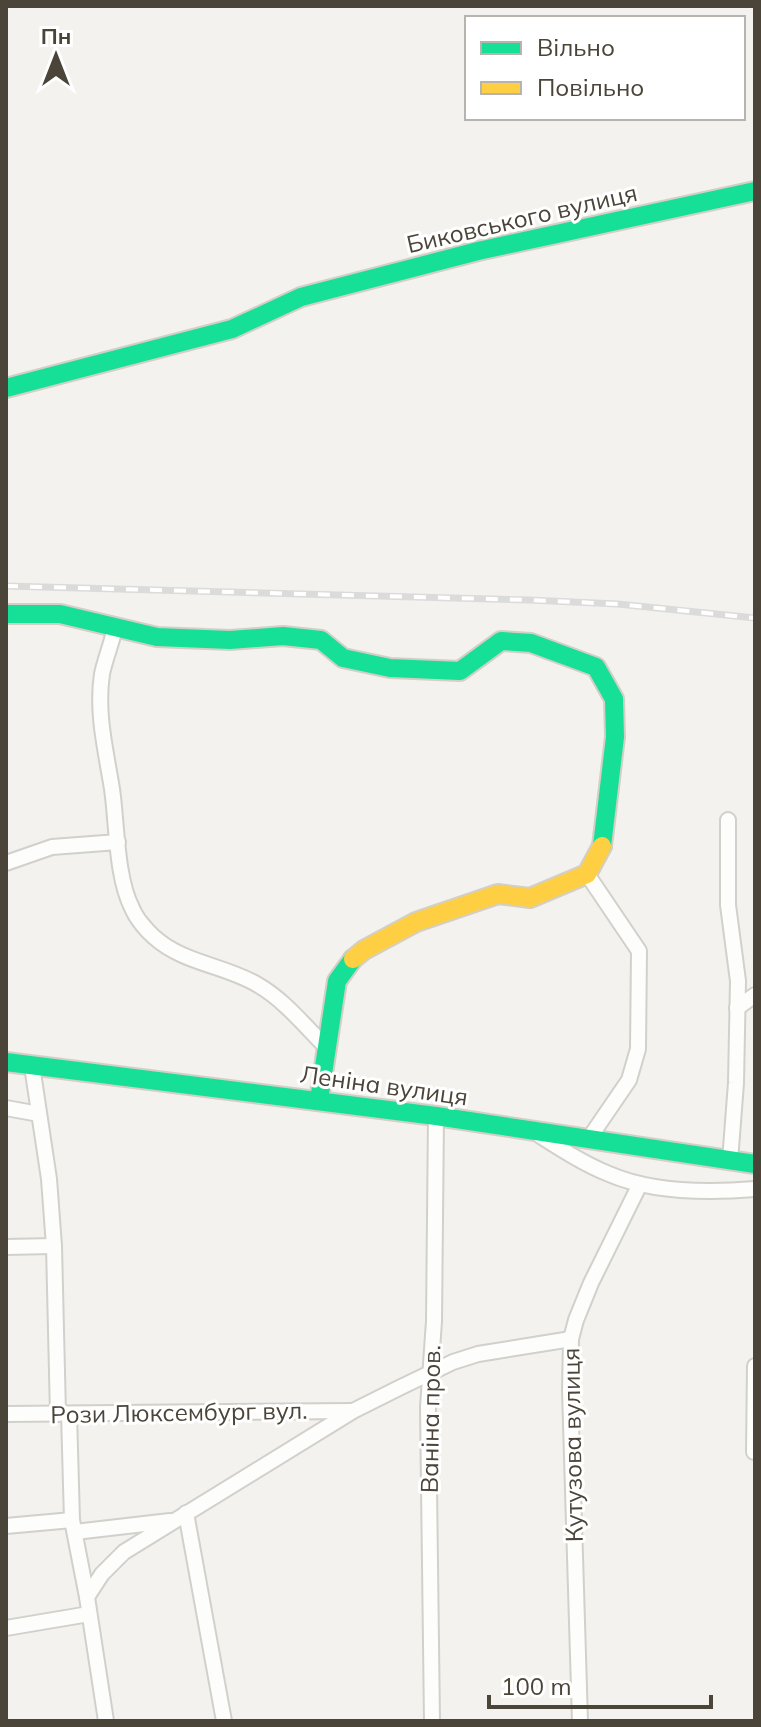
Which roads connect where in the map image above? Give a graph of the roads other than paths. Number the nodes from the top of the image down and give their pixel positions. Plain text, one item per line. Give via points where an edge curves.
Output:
1 (755, 191) edge
2 (6, 388) edge
3 (6, 614) edge
4 (115, 627) junction
5 (728, 820) dead end
6 (118, 842) junction
7 (6, 863) edge
8 (587, 874) junction
9 (755, 995) edge
10 (737, 1008) junction
11 (325, 1046) junction
12 (6, 1062) edge
13 (32, 1066) junction
14 (319, 1100) junction
15 (6, 1108) edge
16 (39, 1114) junction
17 (436, 1116) junction
18 (531, 1131) junction
19 (588, 1140) junction
20 (730, 1161) junction
21 (755, 1164) edge
22 (640, 1184) junction
23 (755, 1189) edge
24 (54, 1246) junction
25 (6, 1247) edge
26 (571, 1339) junction
27 (755, 1366) edge
28 (429, 1374) junction
29 (353, 1411) junction
30 (6, 1414) edge
31 (64, 1414) junction
32 (754, 1452) edge
33 (180, 1516) junction
34 (6, 1526) edge
35 (73, 1526) junction
36 (87, 1597) junction
37 (89, 1614) junction
38 (6, 1628) edge
39 (106, 1721) edge
40 (224, 1721) edge
41 (432, 1721) edge
42 (580, 1721) edge

1 - 2 street, Биковського вулиця via 478,251 301,297 232,329
3 - 4 street via 60,614
4 - 6 street via 102,673 101,700
4 - 8 street via 204,640 321,640 343,658 425,671 460,671 501,641 531,643 596,667 614,699 615,737 602,845
5 - 10 street via 728,905
6 - 7 street via 52,847
6 - 11 street via 131,908 154,937 197,963 257,984
8 - 11 street via 530,898 498,894 457,907 364,950 337,981
8 - 19 street via 639,951 638,1049 629,1080
9 - 10 street
10 - 20 street
11 - 14 street
12 - 13 street, Леніна вулиця
13 - 14 street, Леніна вулиця
13 - 16 street
14 - 17 street, Леніна вулиця
15 - 16 street
16 - 24 street
17 - 18 street, Леніна вулиця
17 - 28 street, Ваніна пров.
18 - 19 street, Леніна вулиця
18 - 22 street via 606,1173
19 - 20 street, Леніна вулиця
20 - 21 street, Леніна вулиця
22 - 23 street
22 - 26 street, Кутузова вулиця via 591,1283
24 - 25 street
24 - 31 street
26 - 28 street via 478,1354
26 - 42 street, Кутузова вулиця
27 - 32 street
28 - 29 street
28 - 41 street, Ваніна пров.
29 - 31 street, Рози Люксембург вул.
29 - 33 street
30 - 31 street, Рози Люксембург вул.
31 - 35 street
33 - 35 street
33 - 36 street via 113,1562
33 - 40 street
34 - 35 street
35 - 36 street
36 - 37 street
37 - 38 street
37 - 39 street

